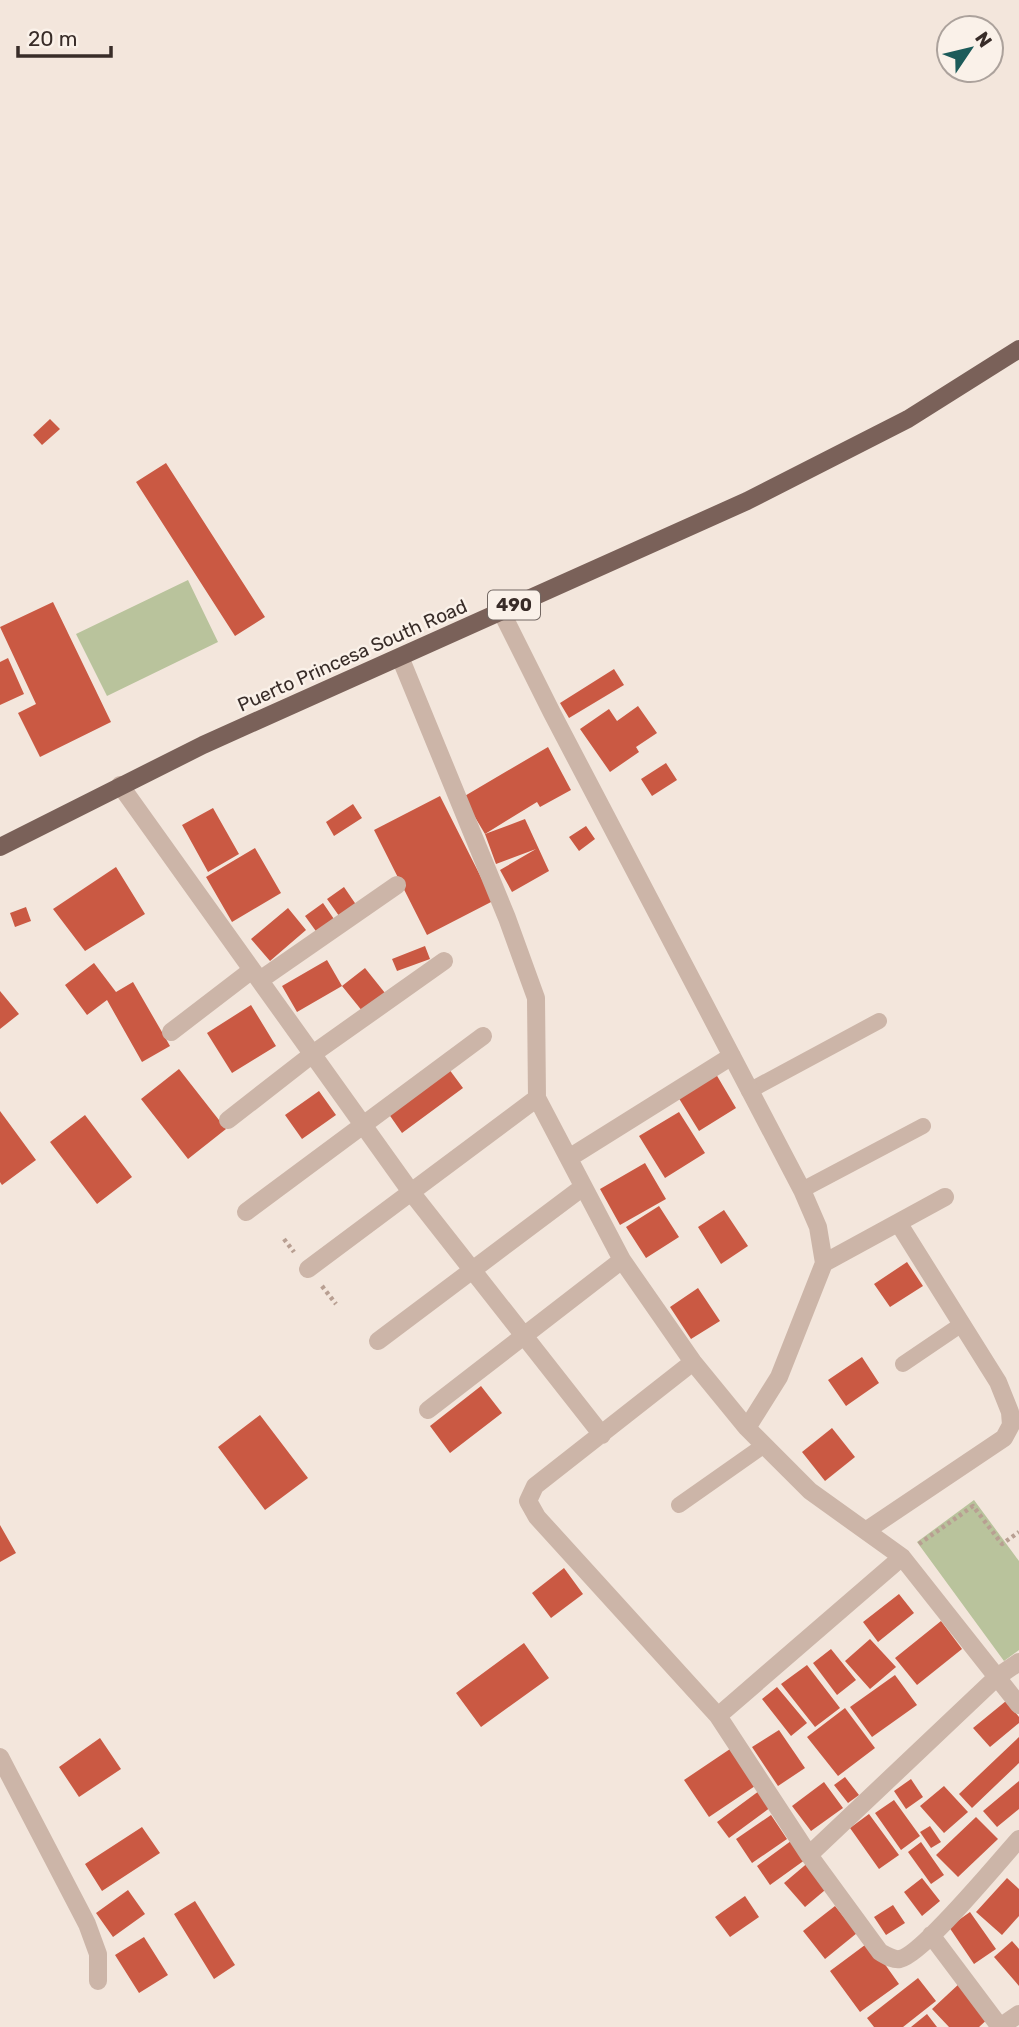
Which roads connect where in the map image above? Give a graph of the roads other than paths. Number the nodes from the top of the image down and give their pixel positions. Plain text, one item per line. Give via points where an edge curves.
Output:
1 (1019, 349) edge
2 (501, 611) junction
3 (400, 657) junction
4 (120, 785) junction
5 (0, 847) edge
6 (397, 885) dead end
7 (444, 961) dead end
8 (256, 975) junction
9 (879, 1021) dead end
10 (171, 1032) dead end
11 (483, 1036) dead end
12 (314, 1053) junction
13 (732, 1056) junction
14 (749, 1091) junction
15 (537, 1098) junction
16 (228, 1120) dead end
17 (363, 1123) junction
18 (923, 1126) dead end
19 (569, 1158) junction
20 (583, 1187) junction
21 (802, 1189) junction
22 (411, 1192) junction
23 (945, 1197) dead end
24 (246, 1212) dead end
25 (899, 1224) junction
26 (622, 1260) junction
27 (824, 1263) junction
28 (308, 1269) dead end
29 (471, 1270) junction
30 (962, 1324) junction
31 (523, 1337) junction
32 (378, 1341) dead end
33 (693, 1362) junction
34 (903, 1364) dead end
35 (428, 1410) dead end
36 (747, 1428) junction
37 (602, 1435) junction
38 (763, 1446) junction
39 (679, 1505) dead end
40 (867, 1530) junction
41 (901, 1557) junction
42 (1019, 1662) edge
43 (997, 1677) junction
44 (1019, 1705) edge
45 (719, 1716) junction
46 (0, 1757) edge
47 (1019, 1839) edge
48 (809, 1854) junction
49 (931, 1935) junction
50 (98, 1981) dead end
51 (1019, 2014) edge
52 (1000, 2027) edge

1 - 2 main road, Puerto Princesa South Road / 490 via 908,419 747,501
2 - 3 main road, Puerto Princesa South Road / 490
2 - 13 street
3 - 4 main road, Puerto Princesa South Road / 490
3 - 15 street via 536,998
4 - 5 main road, Puerto Princesa South Road / 490
4 - 8 street
6 - 8 street
7 - 12 street
8 - 10 street
8 - 12 street
9 - 14 lane
11 - 17 street
12 - 16 street
12 - 17 street
13 - 14 street
13 - 19 street
14 - 21 street
15 - 19 street
15 - 22 street
17 - 22 street
17 - 24 street
18 - 21 lane
19 - 20 street
20 - 26 street
20 - 29 street
21 - 27 street via 818,1227
22 - 28 street
22 - 29 street
23 - 25 street
25 - 27 street
25 - 30 street
26 - 31 street
26 - 33 street
27 - 36 street via 779,1377
29 - 31 street
29 - 32 street
30 - 34 lane
30 - 40 street via 1006,1399 1012,1425 1004,1438
31 - 35 street
31 - 37 street
33 - 36 street
33 - 37 street
36 - 38 street
37 - 45 street via 535,1486 528,1501 585,1573
38 - 39 lane
38 - 40 street via 828,1506
40 - 41 street
41 - 43 street
41 - 45 street
42 - 43 street
43 - 44 street
43 - 48 street
45 - 48 street
46 - 50 street via 86,1924 98,1954
47 - 49 street
48 - 49 street via 880,1952 903,1959
49 - 52 street
51 - 52 street

